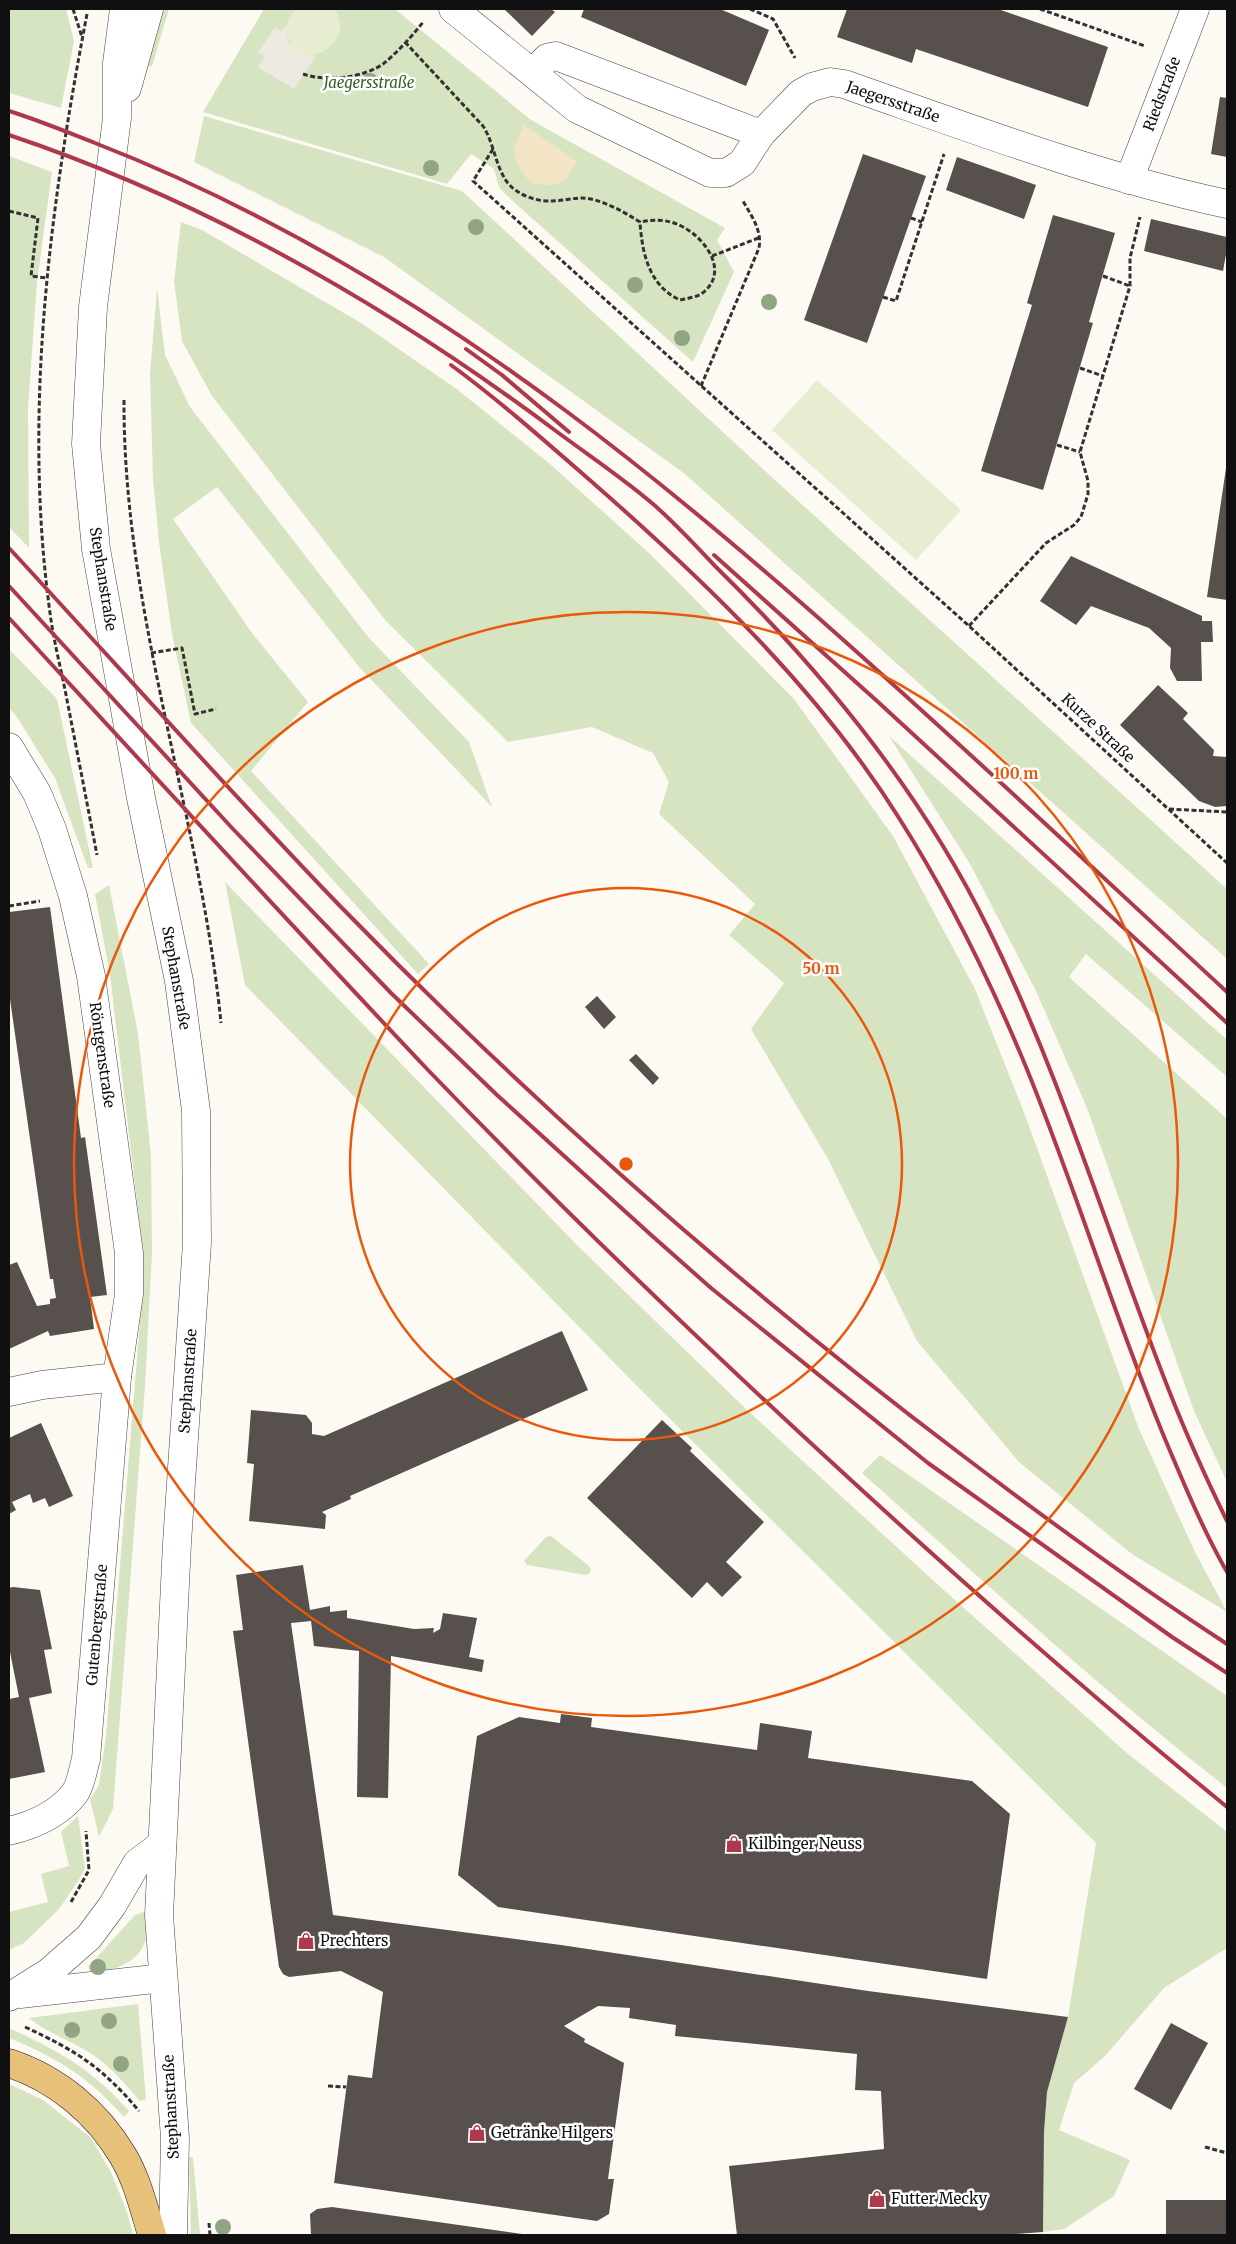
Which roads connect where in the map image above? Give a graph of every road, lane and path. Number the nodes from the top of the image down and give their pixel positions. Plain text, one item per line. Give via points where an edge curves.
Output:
1 (73, 9) edge
2 (88, 9) edge
3 (124, 9) edge
4 (149, 9) edge
5 (750, 9) edge
6 (1040, 9) edge
7 (1196, 9) edge
8 (441, 12) edge
9 (83, 39) junction
10 (405, 42) junction
11 (1139, 44) dead end
12 (533, 73) junction
13 (303, 74) dead end
14 (812, 87) junction
15 (117, 118) junction
16 (953, 122) junction
17 (761, 134) junction
18 (493, 149) junction
19 (726, 173) junction
20 (1138, 182) junction
21 (1227, 204) edge
22 (9, 211) edge
23 (911, 218) dead end
24 (640, 222) junction
25 (922, 222) junction
26 (761, 237) junction
27 (712, 256) junction
28 (1102, 276) dead end
29 (47, 278) junction
30 (1130, 286) junction
31 (883, 297) dead end
32 (1080, 368) dead end
33 (1103, 376) junction
34 (701, 386) junction
35 (124, 396) dead end
36 (1057, 445) dead end
37 (1080, 452) junction
38 (969, 626) junction
39 (151, 653) junction
40 (216, 709) dead end
41 (9, 747) edge
42 (1169, 809) junction
43 (1227, 812) edge
44 (97, 856) dead end
45 (194, 857) dead end
46 (1227, 863) edge
47 (117, 1377) junction
48 (9, 1392) edge
49 (76, 1792) junction
50 (9, 1831) edge
51 (162, 1844) junction
52 (67, 1908) dead end
53 (163, 1978) junction
54 (11, 1996) edge
55 (9, 2063) edge
56 (328, 2086) dead end
57 (346, 2086) dead end
58 (1205, 2147) dead end
59 (1227, 2153) edge
60 (152, 2235) edge
61 (173, 2235) edge

1 - 9 path
2 - 9 path
3 - 15 street, Stephanstraße via 117,63
4 - 15 street, Stephanstraße
5 - 14 path via 773,19
6 - 11 path
7 - 20 street, Riedstraße
8 - 10 path
8 - 12 street
9 - 29 path
10 - 13 path via 382,64 367,71 326,78
10 - 18 path via 484,126
12 - 17 street via 548,58 556,56
12 - 19 street via 577,109 710,173
14 - 16 street, Jaegersstraße via 830,82 844,84
14 - 17 street, Jaegersstraße via 801,93
15 - 51 street, Stephanstraße via 93,307 86,444 96,549 141,798 179,981 196,1111 197,1243 176,1543
16 - 20 street, Jaegersstraße
16 - 25 path
17 - 19 street, Jaegersstraße via 742,163
18 - 24 path via 508,183 520,194 552,202 589,199 609,205
18 - 34 path, Kurze Straße via 473,181
19 - 26 path
20 - 21 street, Jaegersstraße
20 - 30 path
22 - 29 path via 38,218 31,276
23 - 25 path
24 - 27 path via 659,220 676,224 694,234
24 - 27 path via 642,247 656,282 680,300 705,292 714,272
25 - 31 path via 896,301
26 - 27 path
26 - 34 path
28 - 30 path
29 - 44 path via 39,426 42,529 51,620
30 - 33 path
32 - 33 path
33 - 37 path
34 - 38 path, Kurze Straße
35 - 39 path via 125,451
36 - 37 path
37 - 38 path via 1088,481 1082,517 1046,543
38 - 42 path, Kurze Straße
39 - 40 path via 182,648 195,714
39 - 45 path
41 - 47 street, Röntgenstraße via 37,793 52,829 73,896 91,976 129,1253 129,1294
42 - 43 path
42 - 46 path, Kurze Straße
47 - 48 street
47 - 49 street, Gutenbergstraße via 86,1759
49 - 50 street, Gutenbergstraße via 56,1812 28,1827
49 - 52 path via 86,1831 89,1870
51 - 53 street, Stephanstraße via 159,1915
51 - 54 street via 137,1863 112,1906 88,1936 49,1972
53 - 54 street
53 - 61 street, Stephanstraße via 175,2138
55 - 60 main road via 48,2080 76,2100 103,2126 124,2157
56 - 57 path
58 - 59 path

